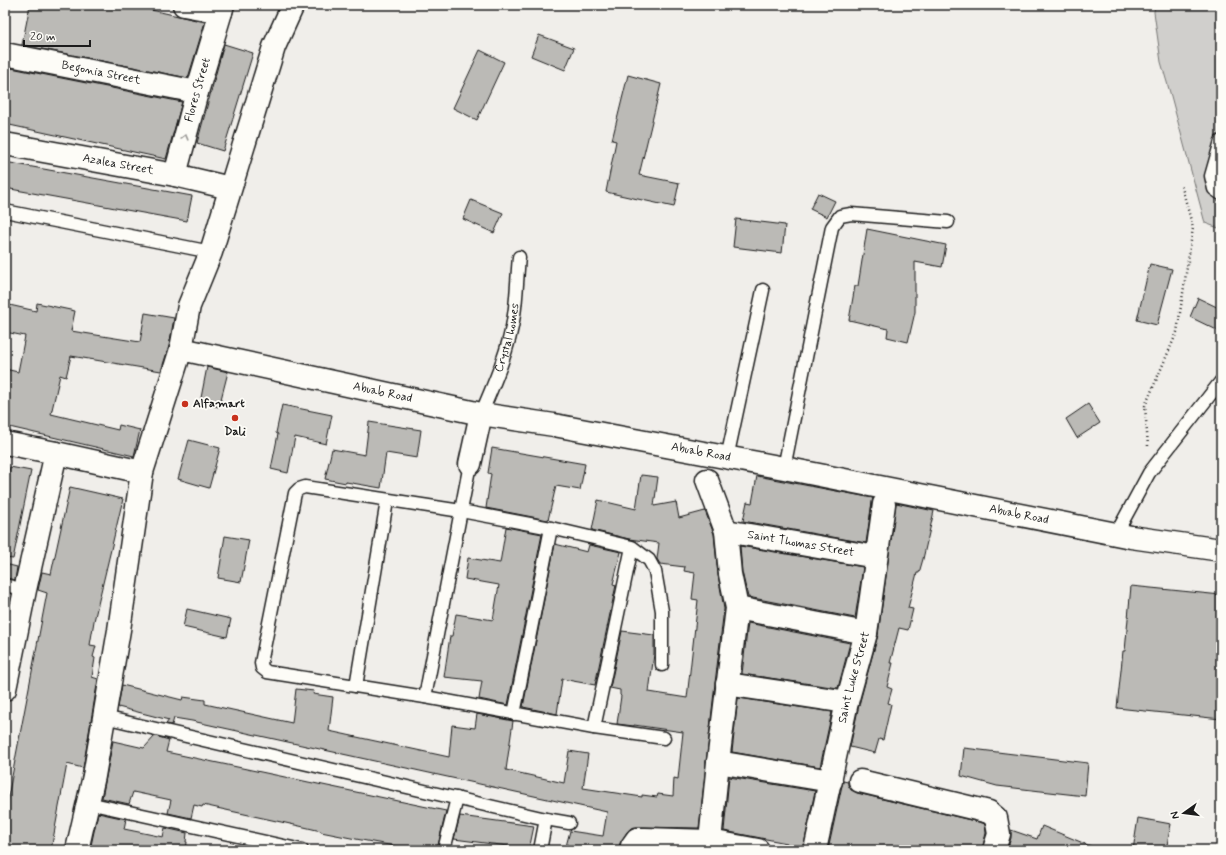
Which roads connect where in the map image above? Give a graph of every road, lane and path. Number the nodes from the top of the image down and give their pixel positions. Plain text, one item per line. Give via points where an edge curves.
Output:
1 (184, 5) edge
2 (293, 5) edge
3 (222, 8) edge
4 (5, 54) edge
5 (197, 92) junction
6 (1221, 141) edge
7 (5, 144) edge
8 (175, 175) junction
9 (1181, 184) dead end
10 (230, 188) junction
11 (1221, 194) edge
12 (5, 211) edge
13 (948, 222) dead end
14 (211, 252) junction
15 (519, 257) dead end
16 (763, 290) dead end
17 (181, 349) junction
18 (1221, 381) edge
19 (481, 414) junction
20 (5, 443) edge
21 (56, 452) junction
22 (727, 458) junction
23 (470, 464) joint
24 (784, 468) junction
25 (142, 472) junction
26 (1149, 473) junction
27 (707, 480) dead end
28 (387, 501) junction
29 (884, 504) dead end
30 (461, 512) junction
31 (551, 528) junction
32 (726, 531) junction
33 (1116, 534) junction
34 (632, 547) junction
35 (1221, 550) edge
36 (876, 558) junction
37 (15, 588) edge
38 (737, 608) junction
39 (866, 633) junction
40 (662, 665) dead end
41 (728, 684) junction
42 (356, 686) junction
43 (5, 689) edge
44 (425, 697) junction
45 (847, 702) junction
46 (514, 714) junction
47 (104, 717) junction
48 (594, 728) junction
49 (664, 738) dead end
50 (718, 762) junction
51 (831, 781) junction
52 (860, 781) dead end
53 (457, 798) junction
54 (88, 803) junction
55 (546, 819) junction
56 (568, 823) dead end
57 (710, 842) junction
58 (631, 848) edge
59 (77, 850) edge
60 (302, 850) edge
61 (444, 850) edge
62 (540, 850) edge
63 (758, 850) edge
64 (816, 850) edge
65 (994, 850) edge

1 - 3 street
2 - 10 street via 274,47
3 - 5 street, Flores Street
4 - 5 street, Begonia Street
8 -> 5 street, Flores Street
6 - 11 lane via 1211,176 1214,189
7 - 8 street, Azalea Street
8 - 10 street, Azalea Street
9 - 26 path via 1193,228 1177,332 1145,406
10 - 14 street
12 - 14 lane
13 - 24 lane via 851,214 840,216 832,227
14 - 17 street via 189,306
15 - 19 lane, Crystal homes via 510,337
16 - 22 lane
17 - 19 street, Abuab Road
17 - 25 street
18 - 26 lane
19 - 22 street, Abuab Road via 554,425
19 - 23 street
20 - 21 street
21 - 25 street
21 - 37 street
22 - 24 street, Abuab Road
23 - 30 lane
24 - 33 street, Abuab Road
25 - 47 street via 120,630
26 - 33 lane
27 - 32 street
28 - 30 lane
28 - 42 lane
28 - 42 lane via 305,487 295,493 261,663 267,672
29 - 36 street, Saint Luke Street
30 - 31 lane
30 - 44 lane
31 - 34 lane
31 - 46 lane
32 - 36 street, Saint Thomas Street
32 - 38 street via 730,574
33 - 35 street, Abuab Road
34 - 40 lane via 649,560 656,571 662,611
34 - 48 lane
36 - 39 street, Saint Luke Street
37 - 43 street
38 - 39 street
38 - 41 street
39 - 45 street, Saint Luke Street
41 - 45 street
41 - 50 street
42 - 44 lane
44 - 46 lane
45 - 51 street, Saint Luke Street
46 - 48 lane
47 - 53 lane
47 - 54 street
48 - 49 lane
50 - 51 street
50 - 57 street
51 - 64 street, Saint Luke Street
52 - 65 street via 989,812 996,818 999,834
53 - 55 lane
53 - 61 lane
54 - 59 street
54 - 60 lane
55 - 56 lane
55 - 62 lane
57 - 58 street via 637,839
57 - 63 street

